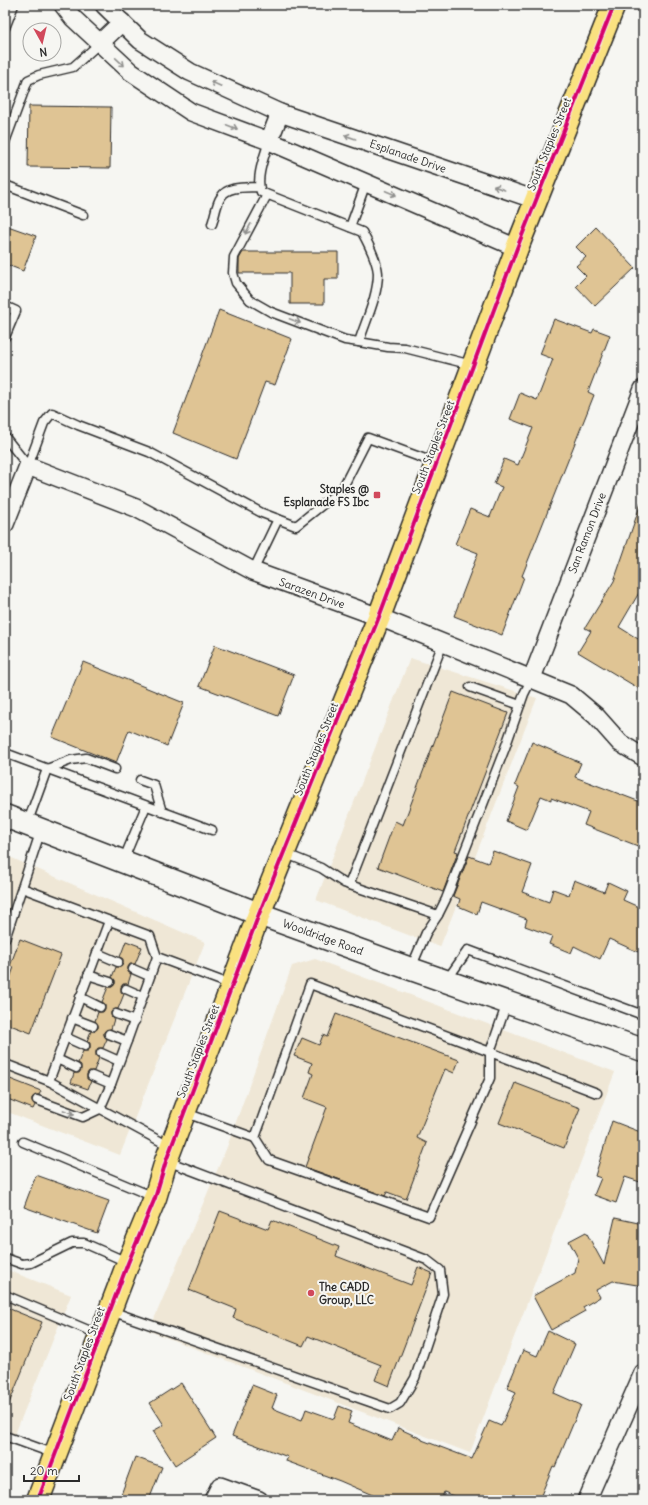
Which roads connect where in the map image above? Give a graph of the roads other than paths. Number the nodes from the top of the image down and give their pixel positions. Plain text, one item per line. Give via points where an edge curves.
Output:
1 (14, 5) edge
2 (63, 5) edge
3 (104, 5) edge
4 (614, 5) edge
5 (122, 22) junction
6 (5, 28) edge
7 (100, 43) junction
8 (280, 113) junction
9 (269, 141) junction
10 (5, 142) edge
11 (366, 183) junction
12 (5, 185) edge
13 (259, 187) junction
14 (267, 195) junction
15 (536, 200) junction
16 (83, 215) dead end
17 (212, 224) dead end
18 (350, 227) junction
19 (517, 248) junction
20 (5, 306) edge
21 (5, 337) edge
22 (359, 342) junction
23 (473, 366) junction
24 (643, 388) edge
25 (5, 437) edge
26 (436, 463) junction
27 (28, 466) junction
28 (278, 519) junction
29 (5, 524) edge
30 (253, 571) junction
31 (379, 617) junction
32 (443, 642) junction
33 (532, 678) junction
34 (470, 686) dead end
35 (520, 705) junction
36 (5, 753) edge
37 (643, 757) edge
38 (47, 769) junction
39 (115, 769) dead end
40 (140, 780) dead end
41 (146, 806) junction
42 (162, 812) junction
43 (5, 816) edge
44 (34, 827) junction
45 (212, 830) dead end
46 (284, 853) junction
47 (123, 862) junction
48 (349, 884) junction
49 (22, 888) junction
50 (260, 914) junction
51 (438, 915) junction
52 (109, 921) junction
53 (5, 939) edge
54 (97, 953) junction
55 (157, 957) junction
56 (118, 962) dead end
57 (133, 969) dead end
58 (411, 969) junction
59 (88, 975) junction
60 (149, 976) junction
61 (446, 981) junction
62 (110, 982) dead end
63 (233, 985) junction
64 (126, 989) dead end
65 (142, 996) junction
66 (80, 997) junction
67 (508, 1003) junction
68 (100, 1007) dead end
69 (116, 1014) dead end
70 (643, 1015) edge
71 (72, 1018) junction
72 (135, 1021) junction
73 (93, 1026) dead end
74 (109, 1034) dead end
75 (65, 1037) junction
76 (127, 1041) junction
77 (85, 1046) dead end
78 (643, 1050) edge
79 (490, 1052) junction
80 (101, 1053) dead end
81 (57, 1059) junction
82 (119, 1062) junction
83 (5, 1064) edge
84 (76, 1068) dead end
85 (643, 1073) edge
86 (92, 1076) dead end
87 (49, 1081) junction
88 (643, 1082) edge
89 (111, 1084) junction
90 (597, 1092) dead end
91 (37, 1100) dead end
92 (100, 1109) junction
93 (185, 1112) junction
94 (255, 1138) junction
95 (23, 1142) dead end
96 (169, 1154) junction
97 (154, 1198) junction
98 (5, 1258) edge
99 (128, 1263) junction
100 (5, 1295) edge
101 (110, 1311) junction
102 (101, 1335) junction
103 (643, 1372) edge
104 (5, 1436) edge
105 (56, 1455) junction
106 (217, 1493) edge
107 (38, 1500) edge
108 (259, 1500) edge
109 (587, 1500) edge

1 - 6 lane
2 - 7 street
3 - 5 street, Esplanade Drive
4 - 15 main road, South Staples Street
5 - 7 street
8 -> 5 street, Esplanade Drive via 190,72 140,40
7 -> 9 street via 131,72 191,112
7 - 10 lane via 74,67 28,80
8 - 9 street
15 -> 8 street, Esplanade Drive
9 - 11 street
9 - 13 lane
11 - 18 lane
11 -> 19 street
12 - 16 lane
13 - 14 lane via 261,192
13 - 17 lane via 238,188 227,192 221,197
14 - 18 lane
14 -> 22 lane via 234,257 233,273 236,283 250,300 271,312 345,340
15 - 19 main road, South Staples Street
18 - 22 lane via 362,232 378,272 375,294
19 - 23 main road, South Staples Street
20 - 21 lane via 16,311
22 - 23 lane via 405,348
23 - 26 main road, South Staples Street
24 - 33 street, San Ramon Drive
25 - 27 lane
26 - 28 lane via 368,438 342,489 296,526
26 - 31 main road, South Staples Street
27 - 28 lane via 44,424 52,413 149,452 262,513
27 - 29 street
27 - 30 street, Sarazen Drive via 136,508
28 - 30 lane
30 - 31 street, Sarazen Drive
31 - 32 street, Sarazen Drive
31 - 46 main road, South Staples Street
32 - 33 street, Sarazen Drive
32 - 48 lane
33 - 35 lane
33 - 37 street, Sarazen Drive via 571,695 596,716 620,743
34 - 35 lane
35 - 51 lane
36 - 38 lane
38 - 39 lane via 71,760 86,758
38 - 41 lane
38 - 44 lane
40 - 42 lane via 154,785
41 - 42 lane
41 - 47 lane
42 - 45 lane
43 - 44 street, Wooldridge Road
44 - 47 street, Wooldridge Road
44 - 49 lane
46 - 48 lane via 321,868
46 - 50 main road, South Staples Street
47 - 50 street, Wooldridge Road
48 - 51 lane
49 - 52 lane
49 - 53 lane
50 - 58 street, Wooldridge Road
50 - 63 main road, South Staples Street
51 - 58 lane via 426,933
52 - 54 lane
52 - 55 lane via 150,936
54 - 56 lane
54 - 59 lane
55 - 60 lane
55 - 63 lane
57 - 60 lane
58 - 61 street, Wooldridge Road
59 - 62 lane
59 - 66 lane
60 - 65 lane
61 - 67 street, Wooldridge Road
61 - 70 lane via 468,950
63 - 93 main road, South Staples Street
64 - 65 lane
65 - 72 lane
66 - 68 lane
66 - 71 lane
67 - 78 street, Wooldridge Road
67 - 79 lane
69 - 72 lane
71 - 73 lane
71 - 75 lane
72 - 76 lane
74 - 76 lane
75 - 77 lane
75 - 81 lane
76 - 82 lane
79 - 90 lane
79 - 94 lane via 310,984
79 - 94 lane via 490,1078 429,1217 269,1160
80 - 82 lane
81 - 84 lane
81 - 87 lane
82 - 89 lane
83 - 87 lane
85 - 88 lane
86 - 89 lane
87 - 92 lane
89 - 92 lane
91 -> 92 lane via 83,1117
92 - 96 lane
93 - 94 lane
93 - 96 main road, South Staples Street
95 - 97 lane
96 - 97 main road, South Staples Street
96 - 101 lane via 427,1260 440,1270 442,1294 415,1378 400,1403 390,1409
97 - 99 main road, South Staples Street
98 - 99 lane via 22,1264 31,1263 72,1243 84,1243
99 - 101 main road, South Staples Street
100 - 102 lane
101 - 102 main road, South Staples Street
102 - 105 main road, South Staples Street
103 - 109 street
104 - 105 lane
105 - 107 main road, South Staples Street
106 - 108 street

